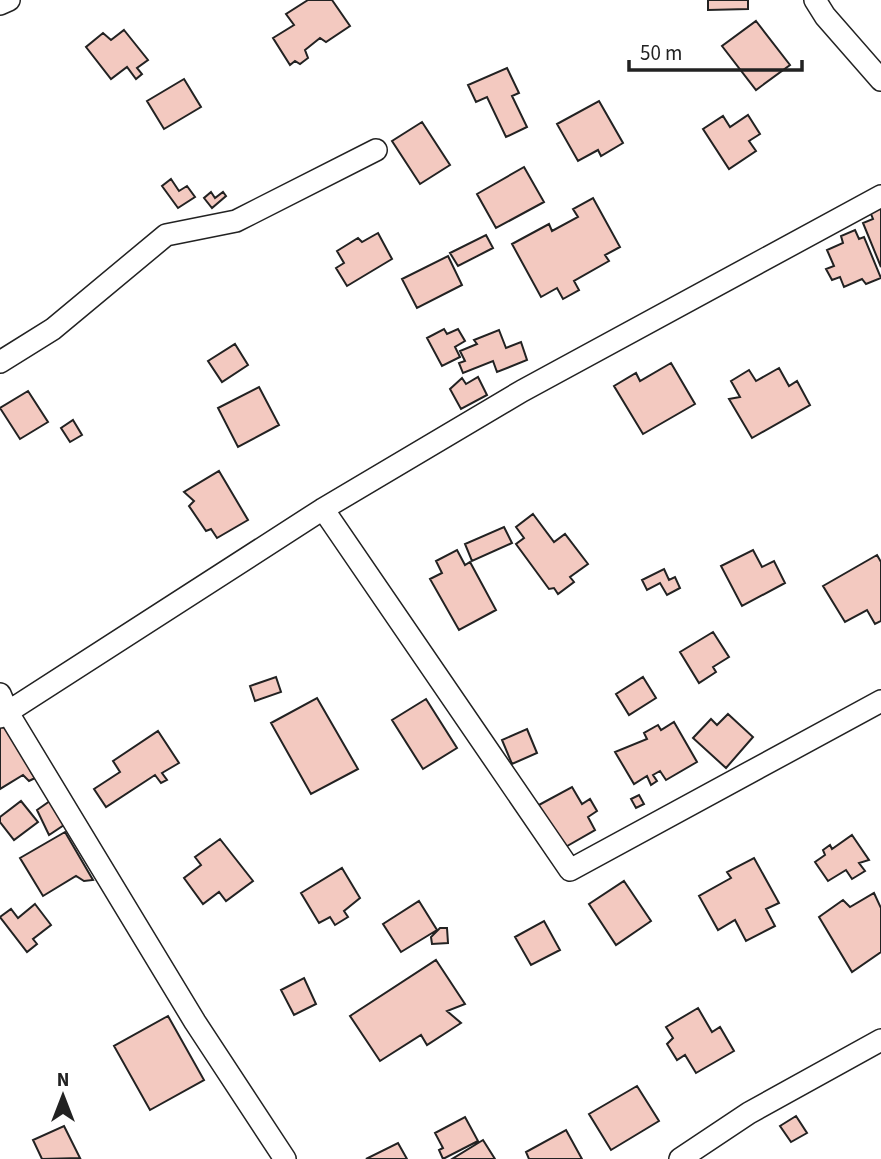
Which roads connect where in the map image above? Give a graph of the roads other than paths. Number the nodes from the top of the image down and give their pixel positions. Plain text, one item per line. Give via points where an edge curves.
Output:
1 (9, 0) edge
2 (815, 0) edge
3 (0, 4) edge
4 (881, 80) edge
5 (376, 150) dead end
6 (881, 196) edge
7 (0, 362) edge
8 (323, 509) junction
9 (881, 701) edge
10 (3, 708) edge
11 (881, 1040) edge
12 (285, 1159) edge
13 (680, 1159) edge

1 - 3 street
2 - 4 street
5 - 7 street via 236,221 166,235 53,329
6 - 8 street via 522,391
8 - 9 street via 570,870
8 - 10 street
10 - 12 street
11 - 13 street via 749,1113

